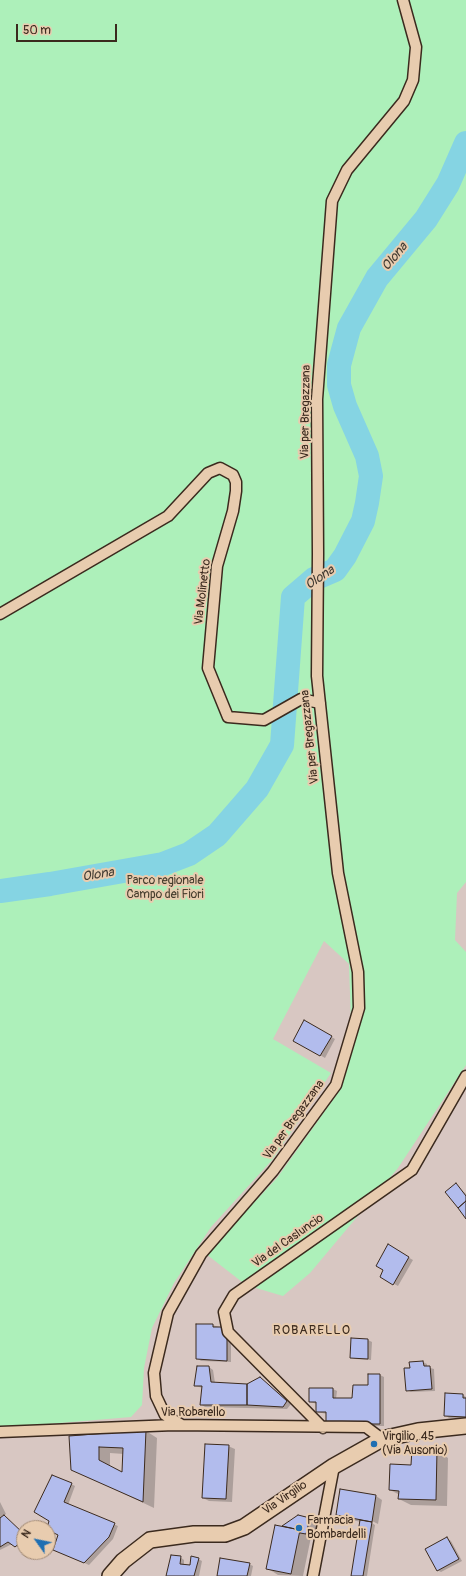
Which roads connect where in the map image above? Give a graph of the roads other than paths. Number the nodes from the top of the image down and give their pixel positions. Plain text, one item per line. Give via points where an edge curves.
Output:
1 (403, 0) edge
2 (0, 614) edge
3 (320, 702) junction
4 (466, 1076) edge
5 (182, 1425) junction
6 (466, 1426) edge
7 (323, 1428) junction
8 (0, 1432) edge
9 (382, 1439) junction
10 (334, 1466) junction
11 (110, 1576) edge
12 (313, 1576) edge

1 - 3 street, Via per Bregazzana via 416,47 413,80 404,101 347,170 332,201 317,399 316,676
2 - 3 street, Via Molinetto via 168,516 208,473 220,468 233,475 236,491 233,511 217,566 208,668 228,717 264,720 301,699
3 - 5 street, Via per Bregazzana via 338,873 358,972 359,1008 336,1085 273,1171 201,1254 168,1313 154,1373 156,1396 165,1415
4 - 7 street, Via del Casluncio via 412,1170 234,1295 224,1312 228,1332
5 - 7 street, Via Robarello
5 - 8 street, Via Robarello
6 - 9 main road, Via Virgilio via 418,1431
7 - 9 street, Via Robarello via 366,1428
9 - 10 main road, Via Virgilio
10 - 11 main road, Via Virgilio via 244,1527 225,1534 194,1534 150,1540 123,1561
10 - 12 street

